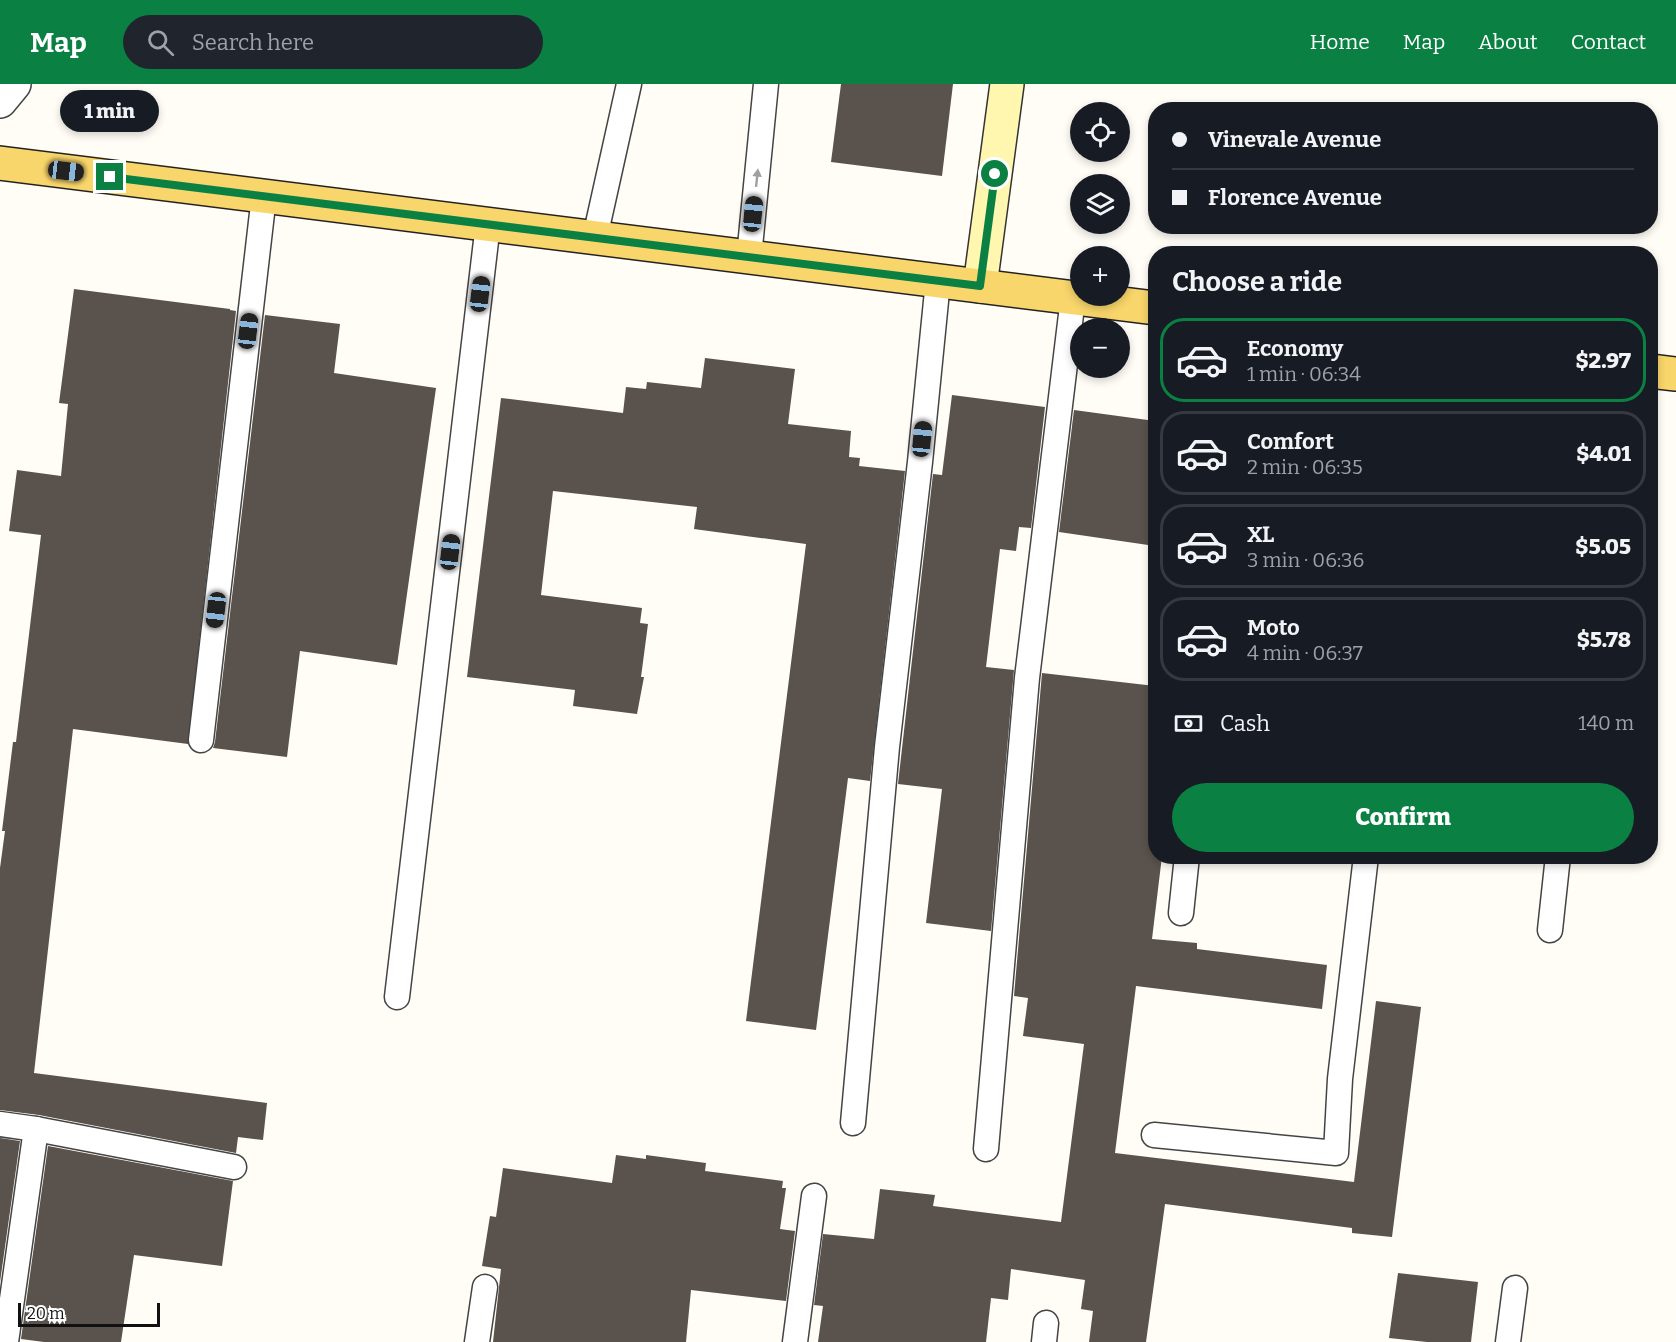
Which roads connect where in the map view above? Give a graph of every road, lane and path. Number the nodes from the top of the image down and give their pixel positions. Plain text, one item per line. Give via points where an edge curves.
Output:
1 (14, 84) edge
2 (629, 84) edge
3 (766, 84) edge
4 (1007, 84) edge
5 (0, 101) edge
6 (0, 163) edge
7 (264, 196) junction
8 (488, 224) junction
9 (595, 237) junction
10 (749, 257) junction
11 (938, 280) junction
12 (980, 286) junction
13 (1070, 298) edge
14 (1130, 305) edge
15 (1072, 306) edge
16 (1148, 307) edge
17 (1658, 372) edge
18 (1676, 374) edge
19 (201, 740) dead end
20 (1186, 864) edge
21 (1365, 864) edge
22 (1557, 864) edge
23 (1181, 913) dead end
24 (1550, 930) dead end
25 (397, 997) dead end
26 (853, 1123) dead end
27 (0, 1124) edge
28 (36, 1129) junction
29 (1154, 1135) dead end
30 (986, 1149) dead end
31 (234, 1167) dead end
32 (814, 1196) dead end
33 (485, 1287) dead end
34 (1515, 1288) dead end
35 (6, 1342) edge
36 (477, 1342) edge
37 (795, 1342) edge
38 (1508, 1342) edge

1 - 5 street
2 - 9 lane
10 -> 3 lane
4 - 12 street
6 - 7 main road
7 - 8 main road
7 - 19 lane
8 - 9 main road
8 - 25 lane
9 - 10 main road
10 - 11 main road
11 - 12 main road
11 - 26 lane via 887,747
12 - 13 main road
14 - 16 main road
15 - 30 lane via 1027,678
17 - 18 main road
20 - 23 lane
21 - 29 lane via 1340,1079 1336,1153
22 - 24 lane
27 - 28 lane
28 - 31 lane
28 - 35 lane
32 - 37 lane
33 - 36 lane
34 - 38 lane

